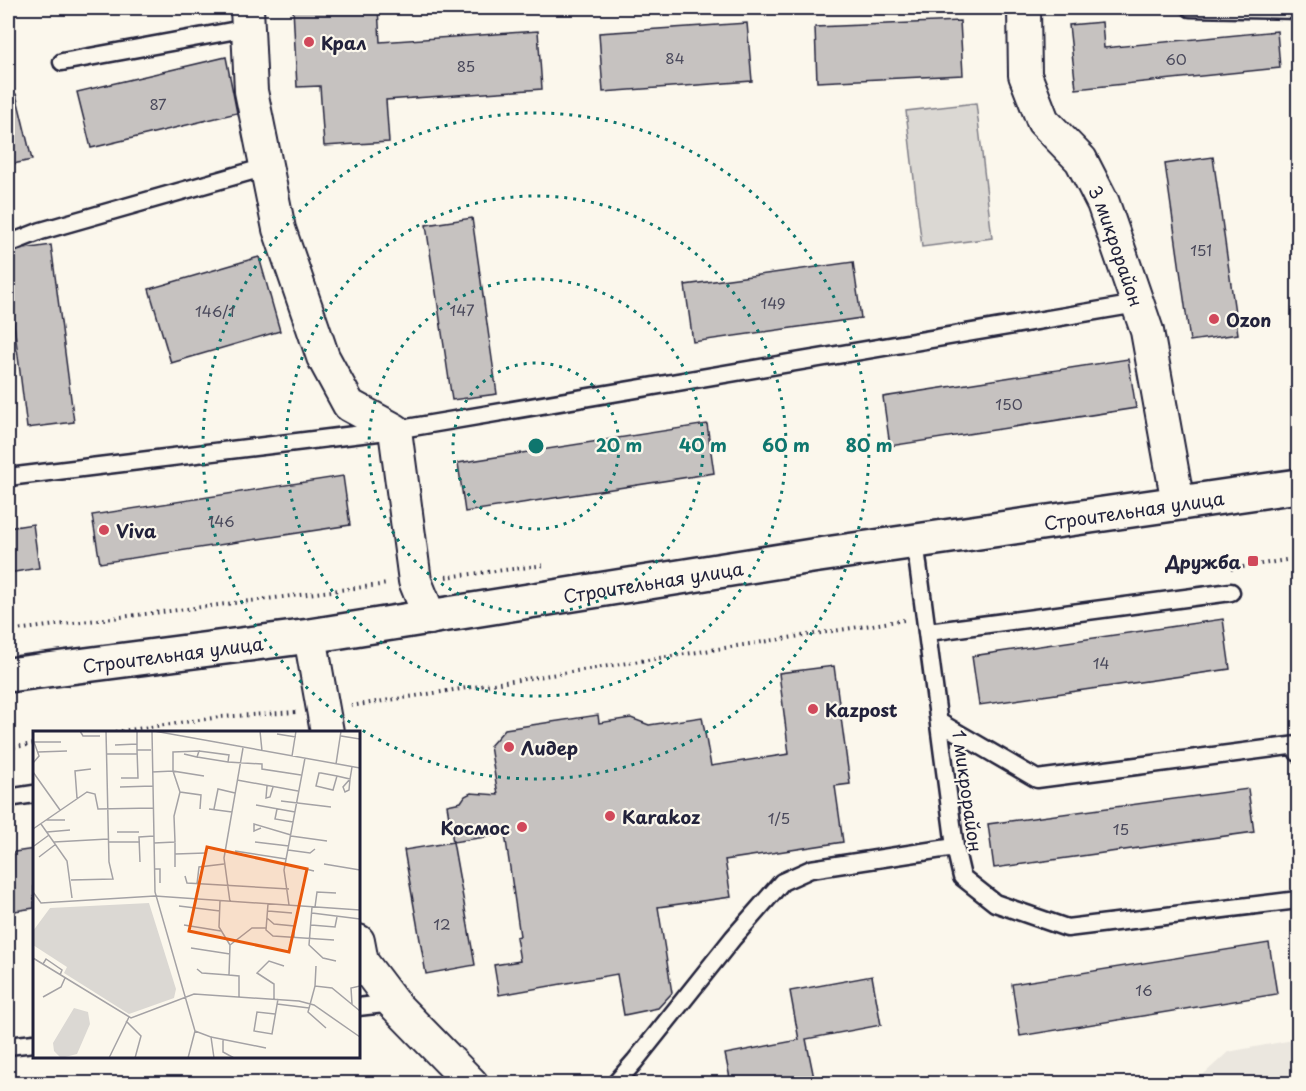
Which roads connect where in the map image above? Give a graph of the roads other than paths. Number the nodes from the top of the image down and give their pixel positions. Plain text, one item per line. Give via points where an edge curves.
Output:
1 (1024, 8) edge
2 (1190, 8) edge
3 (1299, 10) edge
4 (247, 18) edge
5 (62, 62) dead end
6 (266, 167) junction
7 (8, 244) edge
8 (1137, 304) junction
9 (395, 430) junction
10 (8, 477) edge
11 (1299, 486) edge
12 (1178, 503) junction
13 (915, 541) junction
14 (1231, 592) dead end
15 (430, 618) junction
16 (927, 624) junction
17 (310, 636) junction
18 (8, 675) edge
19 (325, 722) edge
20 (939, 722) junction
21 (1298, 749) edge
22 (33, 794) edge
23 (8, 798) edge
24 (955, 847) junction
25 (1299, 900) edge
26 (360, 952) edge
27 (393, 1003) junction
28 (360, 1006) edge
29 (33, 1043) edge
30 (8, 1046) edge
31 (472, 1083) edge
32 (615, 1083) edge

1 - 8 street, 3 микрорайон via 1025,75 1043,121 1081,160 1103,203
2 - 3 lane
4 - 5 lane
4 - 6 street via 251,91
6 - 7 lane via 40,231
6 - 9 street via 279,229 323,357 349,405
8 - 9 lane
8 - 12 street, 3 микрорайон via 1147,331
9 - 10 lane
9 - 15 street via 415,581
11 - 12 main road, Строительная улица
12 - 13 main road, Строительная улица
13 - 15 main road, Строительная улица
13 - 16 lane, 1 микрорайон
14 - 16 lane
15 - 17 main road, Строительная улица
16 - 20 lane, 1 микрорайон
17 - 18 main road, Строительная улица
17 - 19 street
20 - 21 lane via 1037,779
20 - 24 lane, 1 микрорайон
22 - 23 lane
24 - 25 lane, 1 микрорайон via 962,877 995,903 1067,928
24 - 32 lane via 811,869 782,882
26 - 27 street via 362,962
27 - 28 lane
27 - 31 street
29 - 30 lane

